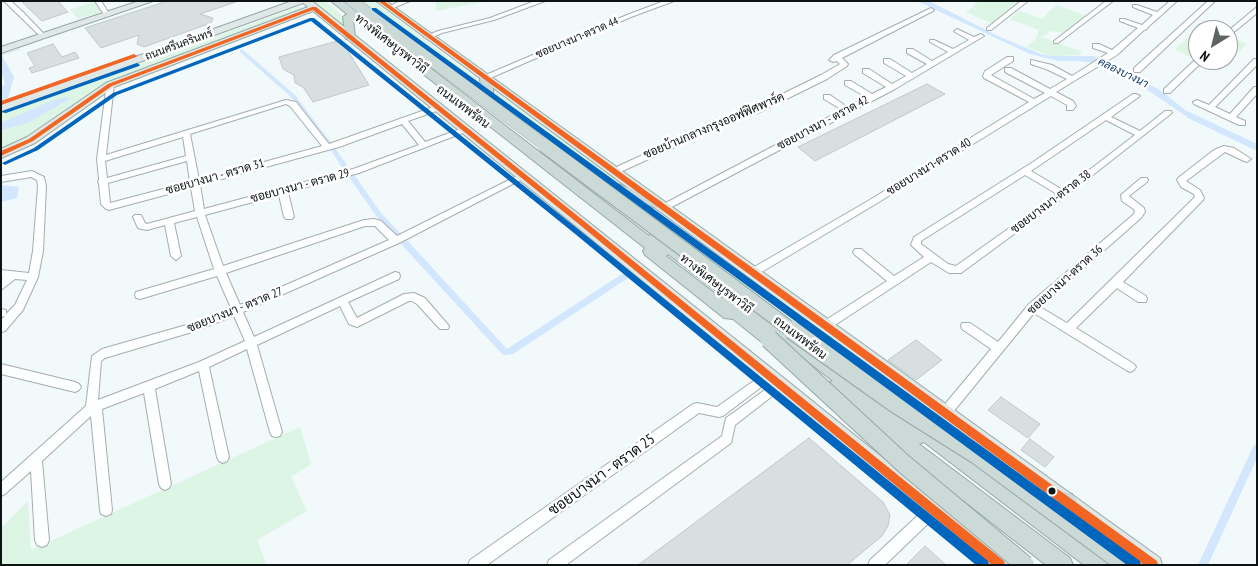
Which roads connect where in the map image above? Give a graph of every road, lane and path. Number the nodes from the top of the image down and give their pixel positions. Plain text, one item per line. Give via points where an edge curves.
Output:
1 (7, 1) edge
2 (98, 1) edge
3 (149, 1) edge
4 (288, 1) edge
5 (301, 1) edge
6 (328, 1) edge
7 (336, 1) edge
8 (346, 1) edge
9 (352, 1) edge
10 (357, 1) edge
11 (380, 1) edge
12 (407, 1) edge
13 (542, 1) edge
14 (671, 1) edge
15 (1025, 1) edge
16 (1110, 1) edge
17 (1212, 1) edge
18 (1170, 2) edge
19 (310, 5) edge
20 (1135, 6) dead end
21 (389, 8) junction
22 (1257, 8) edge
23 (931, 10) dead end
24 (107, 15) junction
25 (1158, 15) junction
26 (348, 17) junction
27 (1122, 20) dead end
28 (1238, 26) edge
29 (1145, 28) junction
30 (989, 30) dead end
31 (211, 31) junction
32 (957, 31) dead end
33 (43, 36) junction
34 (428, 37) junction
35 (350, 38) junction
36 (932, 41) dead end
37 (1056, 42) dead end
38 (1096, 46) dead end
39 (3, 50) edge
40 (910, 51) dead end
41 (954, 52) junction
42 (1114, 53) junction
43 (1010, 59) dead end
44 (886, 61) dead end
45 (1257, 61) edge
46 (1034, 62) dead end
47 (933, 64) junction
48 (1008, 70) dead end
49 (1137, 70) dead end
50 (1189, 70) edge
51 (866, 72) dead end
52 (912, 76) junction
53 (485, 78) junction
54 (1072, 79) junction
55 (848, 83) dead end
56 (110, 85) junction
57 (892, 87) junction
58 (1257, 89) edge
59 (1167, 90) dead end
60 (1050, 92) junction
61 (827, 96) dead end
62 (1136, 96) dead end
63 (871, 97) junction
64 (488, 102) junction
65 (1034, 102) junction
66 (1197, 102) dead end
67 (6, 105) edge
68 (438, 107) junction
69 (1070, 108) dead end
70 (1210, 108) junction
71 (847, 110) junction
72 (1168, 113) dead end
73 (1106, 117) junction
74 (1231, 118) junction
75 (404, 121) junction
76 (1242, 123) dead end
77 (466, 130) junction
78 (186, 133) junction
79 (1140, 134) junction
80 (424, 146) junction
81 (327, 147) junction
82 (1, 154) edge
83 (191, 157) junction
84 (100, 159) junction
85 (1247, 159) dead end
86 (1024, 171) junction
87 (613, 172) junction
88 (524, 176) junction
89 (587, 177) junction
90 (1, 179) edge
91 (1144, 180) dead end
92 (102, 182) junction
93 (194, 183) junction
94 (283, 190) junction
95 (1063, 194) junction
96 (660, 206) junction
97 (200, 212) junction
98 (138, 217) dead end
99 (289, 217) dead end
100 (170, 220) junction
101 (396, 241) junction
102 (858, 252) dead end
103 (176, 256) dead end
104 (931, 257) junction
105 (220, 271) junction
106 (752, 273) junction
107 (6, 275) edge
108 (395, 276) dead end
109 (32, 277) junction
110 (894, 281) junction
111 (1116, 283) junction
112 (1, 286) edge
113 (140, 295) dead end
114 (1142, 299) dead end
115 (342, 301) junction
116 (1033, 307) junction
117 (238, 310) junction
118 (444, 326) dead end
119 (825, 326) junction
120 (966, 326) dead end
121 (1, 328) edge
122 (1068, 329) junction
123 (769, 338) junction
124 (251, 343) junction
125 (998, 348) junction
126 (203, 365) junction
127 (1130, 367) dead end
128 (1, 368) edge
129 (775, 380) junction
130 (75, 387) dead end
131 (149, 387) junction
132 (732, 402) junction
133 (94, 407) junction
134 (742, 412) junction
135 (945, 413) junction
136 (276, 432) dead end
137 (223, 457) dead end
138 (36, 458) junction
139 (165, 484) dead end
140 (1, 490) edge
141 (1066, 501) junction
142 (106, 510) dead end
143 (933, 510) junction
144 (42, 540) dead end
145 (475, 565) edge
146 (554, 565) edge
147 (875, 565) edge
148 (1000, 565) edge
149 (1025, 565) edge
150 (1047, 565) edge
151 (1063, 565) edge
152 (1087, 565) edge
153 (1101, 565) edge
154 (1107, 565) edge
155 (1126, 565) edge
156 (1153, 565) edge

1 - 33 street
2 - 24 street
3 - 24 main road
4 - 31 main road, ถนนศรีนครินทร์
5 - 31 main road, ถนนศรีนครินทร์
6 - 26 highway, ถนนเทพรัตน
7 - 123 highway, ทางพิเศษบูรพาวิถี
8 - 152 highway, ทางพิเศษบูรพาวิถี, bridge
9 - 155 highway, bridge via 806,341 978,455
10 - 64 highway, ถนนเทพรัตน
11 - 21 main road, ถนนเทพรัตน
12 - 21 street
13 - 34 street
14 - 53 street, ซอยบางนา-ตราด 44
15 - 30 street
16 - 37 street
17 - 49 street
18 - 25 street, ซอยบางนา-ตราด 40
19 - 35 main road, ถนนเทพรัตน
19 - 56 main road
20 - 25 street
21 - 34 main road, ถนนเทพรัตน
22 - 28 street
23 - 87 street, ซอยบ้านกลางกรุงออฟฟิศพาร์ค via 837,57 844,64 840,67 755,111 726,120
24 - 33 main road
25 - 29 street, ซอยบางนา-ตราด 40
26 - 35 highway
26 - 150 highway, ถนนเทพรัตน
27 - 29 street
29 - 42 street, ซอยบางนา-ตราด 40
31 - 67 main road, ถนนศรีนครินทร์
32 - 41 street, ซอยบางนา - ตราด 42 via 978,38
33 - 39 main road
34 - 53 main road, ถนนเทพรัตน
35 - 68 main road, ถนนเทพรัตน
36 - 41 street
38 - 42 street
40 - 47 street
41 - 47 street, ซอยบางนา - ตราด 42
42 - 54 street, ซอยบางนา-ตราด 40
43 - 65 street via 987,76
44 - 52 street
45 - 70 street
46 - 54 street
47 - 52 street, ซอยบางนา - ตราด 42
48 - 60 street
50 - 59 street
51 - 57 street
52 - 57 street, ซอยบางนา - ตราด 42
53 - 64 highway
53 - 87 main road, ถนนเทพรัตน
54 - 60 street, ซอยบางนา-ตราด 40
55 - 63 street
56 - 82 main road via 38,135
56 - 84 street, ซอยบางนา - ตราด 31
57 - 63 street, ซอยบางนา - ตราด 42
58 - 74 street
60 - 65 street, ซอยบางนา-ตราด 40
60 - 69 street via 1070,103
61 - 71 street
62 - 73 street, ซอยบางนา-ตราด 38
63 - 71 street, ซอยบางนา - ตราด 42
64 - 89 highway, ถนนเทพรัตน
65 - 106 street, ซอยบางนา-ตราด 40
66 - 70 street
68 - 75 street, ซอยบางนา - ตราด 31
68 - 77 main road, ถนนเทพรัตน
70 - 74 street
71 - 96 street, ซอยบางนา - ตราด 42
72 - 79 street, ซอยบางนา-ตราด 38
73 - 79 street
73 - 86 street, ซอยบางนา-ตราด 38
74 - 76 street
75 - 80 street
75 - 81 street, ซอยบางนา - ตราด 31
77 - 80 street, ซอยบางนา - ตราด 29
77 - 88 main road, ถนนเทพรัตน
78 - 81 street via 290,102
78 - 83 street
78 - 84 street
79 - 95 street, ซอยบางนา-ตราด 38
80 - 94 street, ซอยบางนา - ตราด 29 via 356,171
81 - 93 street, ซอยบางนา - ตราด 31
83 - 92 street
83 - 93 street
84 - 92 street, ซอยบางนา - ตราด 31
85 - 111 street via 1224,149 1181,180 1200,198
86 - 95 street
86 - 104 street, ซอยบางนา-ตราด 38 via 916,239 916,245
87 - 96 main road, ถนนเทพรัตน
88 - 101 street, ซอยบางนา - ตราด 27
88 - 129 main road, ถนนเทพรัตน
89 - 96 highway
89 - 153 highway, ถนนเทพรัตน
90 - 109 street via 32,174 41,179 40,228
91 - 116 street, ซอยบางนา-ตราด 36 via 1125,196 1139,208 1138,216
92 - 93 street, ซอยบางนา - ตราด 31 via 109,207
93 - 97 street
94 - 97 street, ซอยบางนา - ตราด 29
94 - 99 street
95 - 104 street, ซอยบางนา-ตราด 38 via 958,270 945,267
96 - 106 main road, ถนนเทพรัตน
97 - 100 street, ซอยบางนา - ตราด 29
97 - 105 street
98 - 100 street, ซอยบางนา - ตราด 29 via 143,227
100 - 103 street
101 - 105 street via 378,223 369,222
101 - 117 street, ซอยบางนา - ตราด 27
102 - 110 street
104 - 110 street
105 - 113 street
105 - 117 street
106 - 119 main road, ถนนเทพรัตน
107 - 109 street
107 - 112 street
108 - 115 street
109 - 121 street via 19,307
110 - 119 street
111 - 114 street
111 - 122 street
115 - 118 street via 357,323 414,296
115 - 124 street
116 - 122 street
116 - 125 street, ซอยบางนา-ตราด 36
117 - 124 street
117 - 133 street, ซอยบางนา - ตราด 27 via 192,328 100,356 96,359
119 - 135 main road, ถนนเทพรัตน
120 - 125 street
122 - 127 street
123 - 149 highway, bridge via 904,464
123 - 151 highway, ทางพิเศษบูรพาวิถี, bridge
124 - 126 street
124 - 136 street
125 - 135 street, ซอยบางนา-ตราด 36
126 - 131 street
126 - 137 street
128 - 130 street
129 - 132 street, ซอยบางนา - ตราด 25
129 - 134 street
129 - 143 main road, ถนนเทพรัตน
131 - 133 street
131 - 139 street
132 - 134 street
132 - 145 street, ซอยบางนา - ตราด 25 via 719,412 696,408
133 - 138 street
133 - 142 street
134 - 146 street via 730,422 727,439
135 - 141 main road, ถนนเทพรัตน
138 - 140 street
138 - 144 street
141 - 154 highway
141 - 156 main road, ถนนเทพรัตน
143 - 147 street
143 - 148 main road, ถนนเทพรัตน

